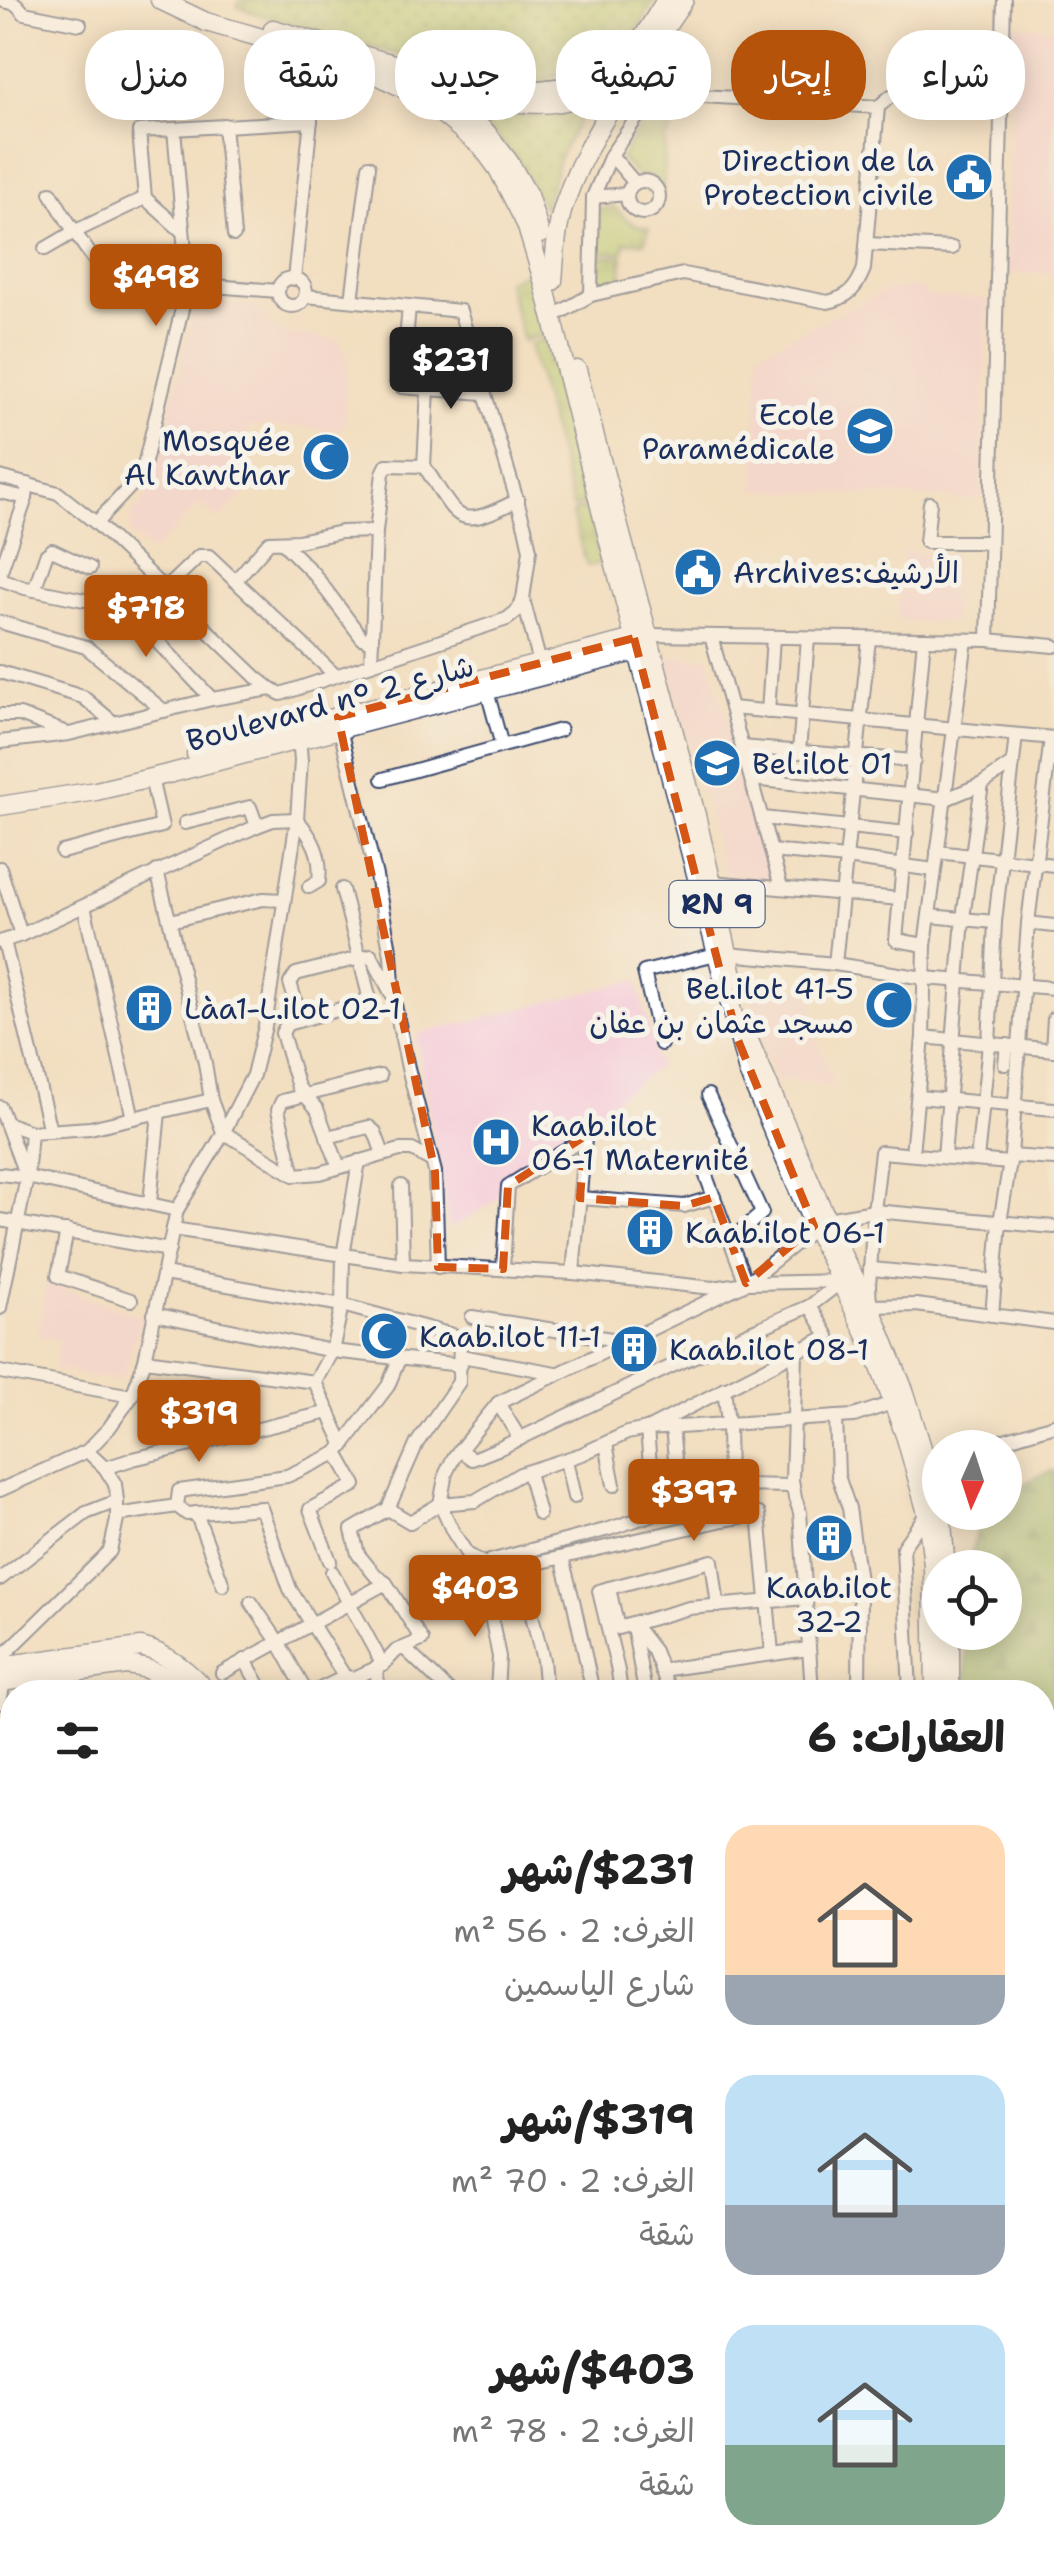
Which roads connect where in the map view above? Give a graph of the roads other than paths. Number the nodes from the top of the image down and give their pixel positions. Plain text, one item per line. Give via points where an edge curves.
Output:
1 (0, 0) edge
2 (160, 0) edge
3 (186, 0) edge
4 (666, 0) edge
5 (684, 0) edge
6 (1004, 0) edge
7 (80, 24) dead end
8 (653, 30) edge
9 (659, 30) edge
10 (1003, 30) edge
11 (244, 33) edge
12 (375, 67) edge
13 (386, 70) junction
14 (395, 73) edge
15 (556, 87) edge
16 (711, 97) edge
17 (886, 100) edge
18 (878, 107) junction
19 (472, 120) edge
20 (594, 120) edge
21 (604, 120) edge
22 (635, 120) edge
23 (1001, 120) edge
24 (311, 121) joint
25 (224, 124) junction
26 (174, 129) junction
27 (611, 154) junction
28 (369, 166) dead end
29 (50, 193) dead end
30 (593, 197) junction
31 (145, 198) junction
32 (74, 232) junction
33 (183, 232) junction
34 (234, 235) dead end
35 (866, 244) junction
36 (45, 248) dead end
37 (952, 248) dead end
38 (545, 253) junction
39 (294, 279) junction
40 (548, 280) junction
41 (188, 284) junction
42 (278, 292) junction
43 (123, 294) dead end
44 (591, 295) junction
45 (305, 296) junction
46 (352, 300) junction
47 (409, 306) junction
48 (561, 312) junction
49 (428, 389) junction
50 (484, 393) junction
51 (424, 466) junction
52 (0, 476) edge
53 (27, 491) junction
54 (0, 492) edge
55 (518, 500) junction
56 (930, 502) dead end
57 (96, 522) junction
58 (376, 531) junction
59 (282, 542) junction
60 (990, 542) junction
61 (90, 568) dead end
62 (0, 576) edge
63 (235, 581) junction
64 (164, 589) junction
65 (34, 590) junction
66 (111, 592) dead end
67 (523, 599) junction
68 (84, 600) dead end
69 (0, 622) edge
70 (712, 636) junction
71 (773, 637) junction
72 (808, 638) junction
73 (869, 638) junction
74 (924, 639) junction
75 (966, 640) junction
76 (988, 640) junction
77 (648, 641) junction
78 (372, 642) junction
79 (1054, 646) edge
80 (540, 663) junction
81 (371, 664) junction
82 (0, 672) edge
83 (336, 675) junction
84 (271, 689) junction
85 (487, 690) junction
86 (212, 699) junction
87 (732, 708) junction
88 (164, 711) junction
89 (768, 712) junction
90 (0, 714) edge
91 (802, 715) junction
92 (861, 719) junction
93 (114, 723) junction
94 (339, 723) junction
95 (917, 725) junction
96 (560, 730) dead end
97 (952, 730) junction
98 (70, 734) junction
99 (298, 734) junction
100 (1016, 735) junction
101 (1052, 738) edge
102 (0, 742) edge
103 (502, 746) junction
104 (742, 747) junction
105 (799, 752) junction
106 (857, 756) junction
107 (914, 761) junction
108 (1013, 764) junction
109 (151, 778) junction
110 (383, 779) dead end
111 (751, 779) junction
112 (982, 784) junction
113 (854, 791) junction
114 (0, 795) edge
115 (910, 797) junction
116 (946, 799) junction
117 (0, 806) edge
118 (762, 818) junction
119 (297, 820) junction
120 (185, 823) dead end
121 (257, 826) junction
122 (850, 827) junction
123 (907, 833) junction
124 (771, 851) junction
125 (62, 852) dead end
126 (937, 852) junction
127 (972, 856) junction
128 (846, 858) junction
129 (1002, 859) junction
130 (1036, 862) junction
131 (1054, 865) edge
132 (903, 866) junction
133 (0, 868) edge
134 (157, 870) junction
135 (934, 870) junction
136 (712, 882) junction
137 (309, 887) dead end
138 (781, 888) junction
139 (342, 889) dead end
140 (843, 894) junction
141 (900, 899) junction
142 (284, 900) junction
143 (84, 906) junction
144 (928, 916) junction
145 (963, 918) junction
146 (170, 921) junction
147 (995, 922) junction
148 (1028, 924) junction
149 (1054, 926) edge
150 (20, 935) junction
151 (2, 941) edge
152 (925, 945) junction
153 (722, 954) junction
154 (392, 955) junction
155 (367, 958) junction
156 (835, 964) junction
157 (924, 978) junction
158 (960, 981) junction
159 (993, 983) junction
160 (1025, 986) junction
161 (1054, 988) edge
162 (394, 1000) junction
163 (1054, 1018) edge
164 (300, 1019) junction
165 (924, 1037) junction
166 (954, 1040) junction
167 (661, 1044) dead end
168 (989, 1044) junction
169 (1014, 1046) junction
170 (1053, 1050) edge
171 (1006, 1064) dead end
172 (380, 1076) dead end
173 (304, 1095) junction
174 (708, 1095) dead end
175 (918, 1097) junction
176 (950, 1099) junction
177 (212, 1100) junction
178 (984, 1102) junction
179 (0, 1106) edge
180 (1015, 1106) junction
181 (1054, 1109) edge
182 (158, 1112) junction
183 (133, 1118) junction
184 (5, 1132) edge
185 (31, 1132) junction
186 (50, 1132) junction
187 (223, 1132) junction
188 (328, 1137) junction
189 (382, 1154) junction
190 (912, 1154) junction
191 (944, 1157) junction
192 (1010, 1159) junction
193 (1054, 1159) edge
194 (977, 1160) junction
195 (359, 1161) junction
196 (432, 1161) junction
197 (702, 1166) dead end
198 (339, 1168) junction
199 (0, 1174) edge
200 (294, 1174) junction
201 (27, 1177) junction
202 (401, 1186) dead end
203 (714, 1196) junction
204 (580, 1198) junction
205 (150, 1203) junction
206 (177, 1210) junction
207 (874, 1210) junction
208 (0, 1220) edge
209 (17, 1222) junction
210 (820, 1222) junction
211 (1000, 1222) junction
212 (1054, 1227) edge
213 (174, 1230) junction
214 (67, 1231) junction
215 (731, 1240) junction
216 (169, 1250) junction
217 (343, 1256) junction
218 (403, 1264) junction
219 (438, 1267) junction
220 (504, 1268) junction
221 (872, 1268) junction
222 (573, 1273) junction
223 (164, 1274) junction
224 (842, 1281) junction
225 (996, 1281) junction
226 (746, 1283) junction
227 (131, 1300) dead end
228 (342, 1304) junction
229 (810, 1306) junction
230 (870, 1306) junction
231 (0, 1308) edge
232 (154, 1314) junction
233 (992, 1315) junction
234 (472, 1317) dead end
235 (1054, 1323) edge
236 (626, 1342) junction
237 (332, 1351) junction
238 (796, 1354) junction
239 (399, 1359) junction
240 (145, 1360) junction
241 (461, 1361) junction
242 (0, 1372) edge
243 (558, 1374) junction
244 (316, 1382) junction
245 (724, 1388) junction
246 (132, 1396) junction
247 (895, 1402) junction
248 (498, 1403) junction
249 (329, 1412) junction
250 (836, 1417) junction
251 (794, 1419) junction
252 (728, 1423) junction
253 (1054, 1425) edge
254 (672, 1427) junction
255 (647, 1429) junction
256 (922, 1435) edge
257 (1022, 1435) edge
258 (520, 1439) junction
259 (606, 1444) junction
260 (341, 1449) junction
261 (459, 1450) junction
262 (87, 1452) junction
263 (566, 1460) junction
264 (105, 1468) junction
265 (528, 1472) junction
266 (922, 1473) edge
267 (651, 1477) dead end
268 (614, 1485) dead end
269 (729, 1486) junction
270 (792, 1486) junction
271 (0, 1490) edge
272 (678, 1492) junction
273 (574, 1497) dead end
274 (440, 1504) junction
275 (177, 1506) junction
276 (117, 1508) junction
277 (388, 1509) junction
278 (196, 1513) junction
279 (539, 1514) dead end
280 (922, 1526) edge
281 (935, 1530) edge
282 (562, 1558) junction
283 (483, 1563) junction
284 (520, 1568) junction
285 (0, 1578) edge
286 (386, 1583) junction
287 (223, 1585) dead end
288 (485, 1585) junction
289 (604, 1589) junction
290 (458, 1594) dead end
291 (807, 1598) junction
292 (574, 1600) junction
293 (767, 1601) junction
294 (251, 1602) dead end
295 (350, 1603) junction
296 (718, 1606) junction
297 (314, 1624) junction
298 (633, 1624) junction
299 (279, 1643) junction
300 (404, 1648) junction
301 (808, 1649) junction
302 (950, 1650) edge
303 (772, 1653) junction
304 (245, 1660) junction
305 (379, 1666) junction
306 (2, 1668) edge
307 (662, 1670) junction
308 (222, 1673) dead end
309 (344, 1676) junction
310 (169, 1680) edge
311 (197, 1680) edge
312 (256, 1680) edge
313 (299, 1680) edge
314 (336, 1680) edge
315 (379, 1680) edge
316 (437, 1680) edge
317 (498, 1680) edge
318 (545, 1680) edge
319 (591, 1680) edge
320 (619, 1680) edge
321 (643, 1680) edge
322 (666, 1680) edge
323 (811, 1680) edge
324 (859, 1680) edge
325 (909, 1680) edge
326 (935, 1680) edge
327 (950, 1680) edge

1 - 7 street
2 - 11 main road
3 - 13 main road
4 - 8 main road
5 - 9 main road
6 - 10 street
12 - 13 main road
13 - 14 main road
13 - 15 main road via 500,89
13 - 40 main road, RN 9 via 482,147 511,192
16 - 18 street
17 - 18 street
18 - 35 street
19 - 38 main road via 528,195
20 - 38 main road via 561,179
21 - 40 main road via 562,208
22 - 27 street
23 - 60 street
24 - 25 street
24 - 39 street
25 - 26 street
25 - 34 street
26 - 31 street via 139,131
26 - 33 street
27 - 30 street
27 - 30 street via 631,189
28 - 46 street
29 - 32 street
30 - 44 street
31 - 32 street
31 - 33 street
32 - 36 street
32 - 43 street
33 - 41 street
35 - 37 street
35 - 44 street via 858,284 846,298 828,302 683,274
38 - 40 main road
39 - 42 street
39 - 45 street
40 - 48 main road, RN 9
40 - 77 main road, RN 9
41 - 42 street
41 - 57 street via 142,474
42 - 45 street via 292,306
44 - 48 street
45 - 46 street
46 - 47 street
47 - 49 street via 402,387
47 - 50 street via 460,310
48 - 77 main road, RN 9
49 - 50 street
49 - 51 street
50 - 55 street
51 - 55 street via 456,514 468,519
51 - 58 street via 387,465
52 - 53 street
53 - 54 street
53 - 57 street via 58,493
53 - 62 street
55 - 67 street via 530,550
56 - 60 street via 926,542
57 - 64 street
58 - 59 street
58 - 78 street
59 - 63 street via 269,542
59 - 78 street
60 - 76 street
61 - 65 street via 52,550
62 - 65 street
63 - 64 street via 208,556 199,556
63 - 83 street
64 - 84 street
65 - 68 street
66 - 86 street
67 - 80 street
67 - 81 street via 507,619
69 - 88 street via 86,647
70 - 71 street
70 - 77 street
70 - 87 street
71 - 72 street
71 - 89 street
72 - 73 street
72 - 91 street
73 - 74 street
73 - 92 street
74 - 75 street
74 - 95 street
75 - 76 street
75 - 97 street
76 - 79 street
77 - 80 main road, Boulevard n° شارع 2
77 - 85 main road, Boulevard n° شارع 2
77 - 136 main road, RN 9
77 - 153 main road
78 - 81 street
80 - 94 main road, Boulevard n° شارع 2
81 - 83 street
82 - 93 street via 84,697
83 - 84 street via 281,694
84 - 86 street
85 - 94 main road, Boulevard n° شارع 2
85 - 103 street
86 - 88 street
87 - 89 street
87 - 104 street
88 - 93 street
89 - 91 street
90 - 98 street
91 - 92 street
91 - 105 street
92 - 95 street
92 - 106 street
93 - 98 street
94 - 99 main road, Boulevard n° شارع 2
94 - 154 street
95 - 97 street
95 - 107 street
96 - 103 street
97 - 100 street
97 - 116 street
98 - 102 street
99 - 109 main road, Boulevard n° شارع 2
99 - 114 main road, Boulevard n° شارع 2
99 - 119 street
100 - 101 street
100 - 108 street
101 - 130 street
103 - 110 street
104 - 105 street
104 - 111 street
105 - 106 street
106 - 107 street
106 - 113 street
107 - 115 street
108 - 112 street
108 - 129 street
109 - 117 main road, Boulevard n° شارع 2
109 - 125 street via 162,826
111 - 113 street
111 - 118 street
112 - 116 street
112 - 127 street
113 - 115 street
113 - 122 street
115 - 116 street
115 - 123 street
116 - 126 street
118 - 122 street
118 - 124 street
119 - 121 street
119 - 137 street via 315,842 319,881
119 - 142 street
120 - 121 street via 250,807
121 - 134 street
122 - 123 street
122 - 128 street
123 - 132 street
124 - 128 street
124 - 138 street
126 - 127 street
126 - 135 street
127 - 129 street
127 - 145 street
128 - 132 street
128 - 140 street
129 - 130 street
129 - 147 street
130 - 131 street
130 - 148 street
132 - 135 street
132 - 141 street
133 - 150 street
134 - 143 street
134 - 146 street
135 - 144 street
136 - 138 street
136 - 153 main road, RN 9
138 - 140 street
139 - 155 street
140 - 141 street
140 - 156 street
141 - 152 street via 896,940
142 - 146 street
142 - 187 street via 253,1075
143 - 150 street
143 - 183 street
144 - 145 street
144 - 152 street
145 - 147 street
145 - 158 street
146 - 177 street
147 - 159 street
148 - 149 street
148 - 160 street
150 - 151 street
151 - 186 street
152 - 157 street
153 - 156 street
153 - 167 street via 644,972
153 - 210 main road via 748,1072
154 - 155 street
154 - 162 street
155 - 162 street
155 - 164 street via 366,1001
155 - 164 street via 296,974 290,984
156 - 157 street
157 - 158 street
157 - 165 street
158 - 159 street
158 - 166 street
159 - 160 street
159 - 168 street
160 - 161 street
160 - 169 street
162 - 196 street
163 - 170 street
164 - 173 street via 282,1033
165 - 166 street
165 - 175 street
166 - 168 street
166 - 176 street
168 - 169 street
168 - 178 street
169 - 170 street
169 - 171 street
169 - 180 street
172 - 173 street
173 - 188 street
173 - 200 street via 278,1110
174 - 215 street via 762,1213
175 - 176 street
175 - 190 street
176 - 178 street
176 - 191 street
177 - 182 street
177 - 187 street
178 - 180 street
178 - 194 street
179 - 184 street
180 - 181 street
180 - 192 street
182 - 183 street
182 - 205 street
183 - 186 street
184 - 185 street
184 - 201 street
185 - 186 street
185 - 201 street
187 - 200 street
187 - 206 street
188 - 189 street via 369,1127
188 - 198 street
189 - 195 street
189 - 196 street via 412,1150
190 - 191 street
190 - 207 street via 881,1152
191 - 194 street
192 - 193 street
192 - 194 street
192 - 211 street
195 - 198 street
195 - 217 street
196 - 219 street
197 - 203 street
198 - 200 street
199 - 201 street
201 - 205 street
201 - 209 street
202 - 218 street
203 - 204 street via 684,1206
203 - 215 street
204 - 220 street via 585,1138 508,1186
204 - 222 street
205 - 206 street
206 - 213 street
207 - 210 street
207 - 211 street
207 - 221 street
208 - 209 street
209 - 214 street
209 - 231 street
210 - 224 main road
210 - 226 street
210 - 230 main road
211 - 212 street
211 - 225 street
213 - 216 street
213 - 217 street
214 - 216 street
214 - 227 street via 58,1276
215 - 226 street
216 - 223 street
217 - 218 street
217 - 228 street
218 - 219 street
219 - 220 street
220 - 222 street
221 - 225 street
221 - 230 street
222 - 226 street via 713,1288
223 - 228 street
223 - 232 street
224 - 226 street
224 - 229 street
224 - 247 main road
225 - 233 street
226 - 236 street
228 - 237 street
228 - 241 street via 460,1337
229 - 238 street via 828,1336
229 - 258 street
230 - 233 street
230 - 256 main road
232 - 237 street
232 - 240 street
233 - 235 street
234 - 236 street
236 - 243 street
237 - 239 street
237 - 244 street
238 - 245 street
238 - 251 street
239 - 241 street
239 - 260 street via 388,1386
240 - 244 street
240 - 246 street
241 - 243 street
241 - 277 street via 459,1382 417,1443
242 - 246 street
243 - 248 street
244 - 249 street
245 - 252 street
245 - 255 street
246 - 262 street
247 - 250 street
247 - 266 main road
248 - 258 street
248 - 261 street
249 - 260 street
249 - 264 street
250 - 251 street
250 - 324 street via 838,1476 860,1588
251 - 252 street
251 - 270 street
252 - 254 street
252 - 269 street
253 - 257 street
254 - 255 street
254 - 272 street
255 - 259 street
255 - 267 street
258 - 261 street via 472,1460
259 - 263 street
259 - 268 street
260 - 275 street via 288,1476 179,1491
260 - 295 street via 354,1485 310,1510
261 - 274 street
262 - 264 street
262 - 271 street
263 - 265 street
263 - 273 street
264 - 276 street
265 - 274 street via 475,1501
265 - 279 street
269 - 270 street
269 - 272 street
270 - 291 street
272 - 283 street via 667,1493 669,1509
274 - 277 street via 410,1522
274 - 283 street via 467,1554
275 - 276 street
275 - 278 street
276 - 285 street via 86,1513
276 - 306 street via 110,1551
277 - 286 street via 352,1530 358,1554
278 - 287 street
278 - 297 street via 260,1508 290,1589
280 - 325 street via 903,1547
281 - 326 main road
282 - 284 street
282 - 292 street
282 - 293 street via 759,1514
283 - 284 street
284 - 288 street via 492,1575
284 - 318 street
286 - 295 street
286 - 300 street via 422,1640
288 - 290 street
288 - 317 street
289 - 292 street
289 - 296 street via 712,1561
289 - 298 street via 618,1628
289 - 320 street
291 - 293 street
291 - 301 street
292 - 319 street
293 - 296 street
293 - 303 street
294 - 299 street
295 - 297 street
295 - 305 street
296 - 298 street
297 - 299 street
297 - 309 street
298 - 307 street
298 - 321 street
299 - 304 street
299 - 313 street
300 - 305 street
300 - 316 street
301 - 303 street
301 - 323 street
302 - 327 main road
303 - 307 street
304 - 308 street
304 - 312 street
305 - 309 street
305 - 315 street
306 - 310 main road via 127,1665
306 - 311 main road via 141,1647
307 - 322 street
309 - 314 street

